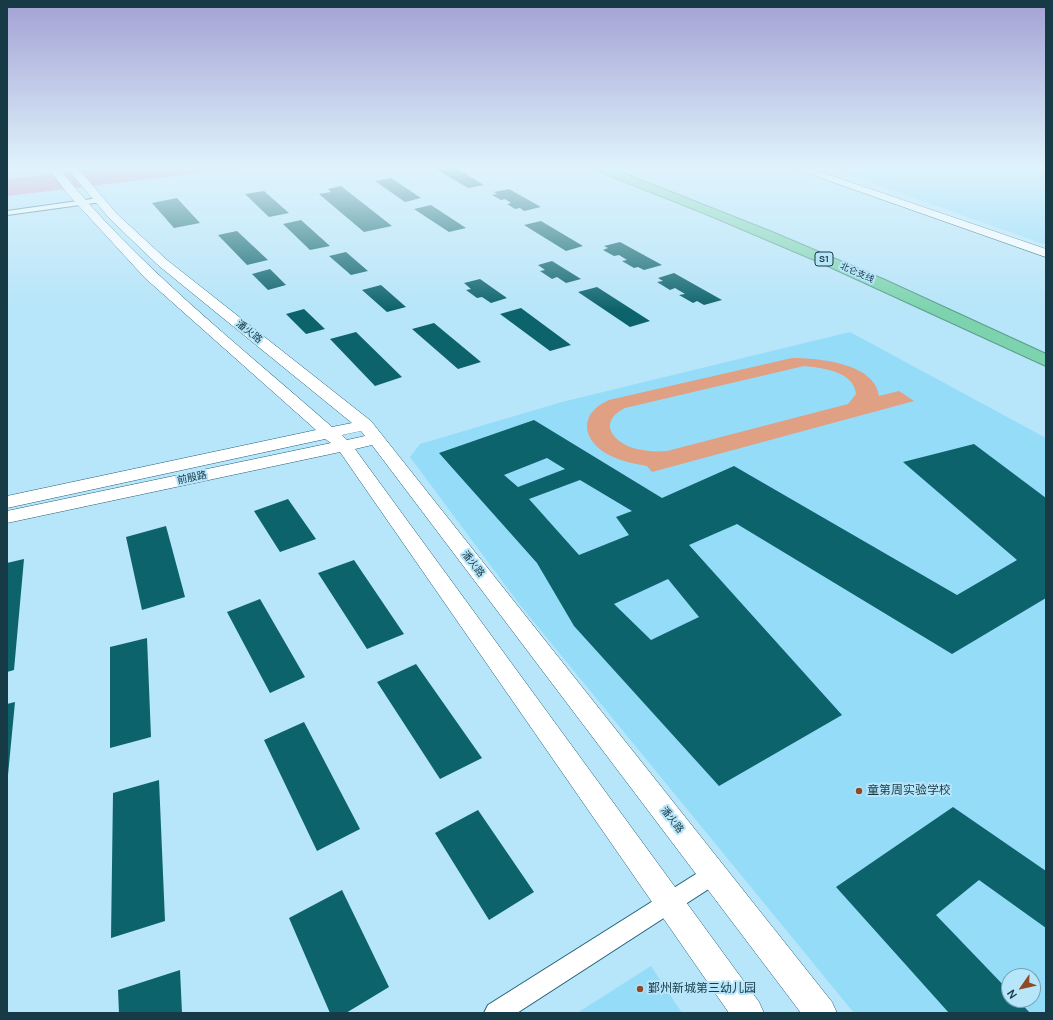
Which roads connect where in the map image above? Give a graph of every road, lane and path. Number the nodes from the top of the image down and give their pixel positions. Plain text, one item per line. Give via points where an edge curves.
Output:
1 (100, 215) edge
2 (107, 215) edge
3 (717, 215) edge
4 (745, 215) edge
5 (934, 215) edge
6 (1046, 253) edge
7 (1046, 348) edge
8 (1046, 361) edge
9 (371, 432) junction
10 (336, 439) junction
11 (7, 502) edge
12 (7, 517) edge
13 (714, 874) junction
14 (669, 902) junction
15 (496, 1013) edge
16 (748, 1013) edge
17 (821, 1013) edge

1 - 10 street, 潘火路 via 150,274
2 - 9 street, 潘火路
3 - 8 highway, 北仑支线 / S1 via 855,272
4 - 7 highway, 北仑支线 / S1
5 - 6 street
9 - 10 street, 前殷路
9 - 13 street, 潘火路
10 - 11 street, 前殷路
10 - 12 street, 前殷路
10 - 14 street, 潘火路
13 - 14 street
13 - 17 street, 潘火路
14 - 15 street
14 - 16 street, 潘火路

